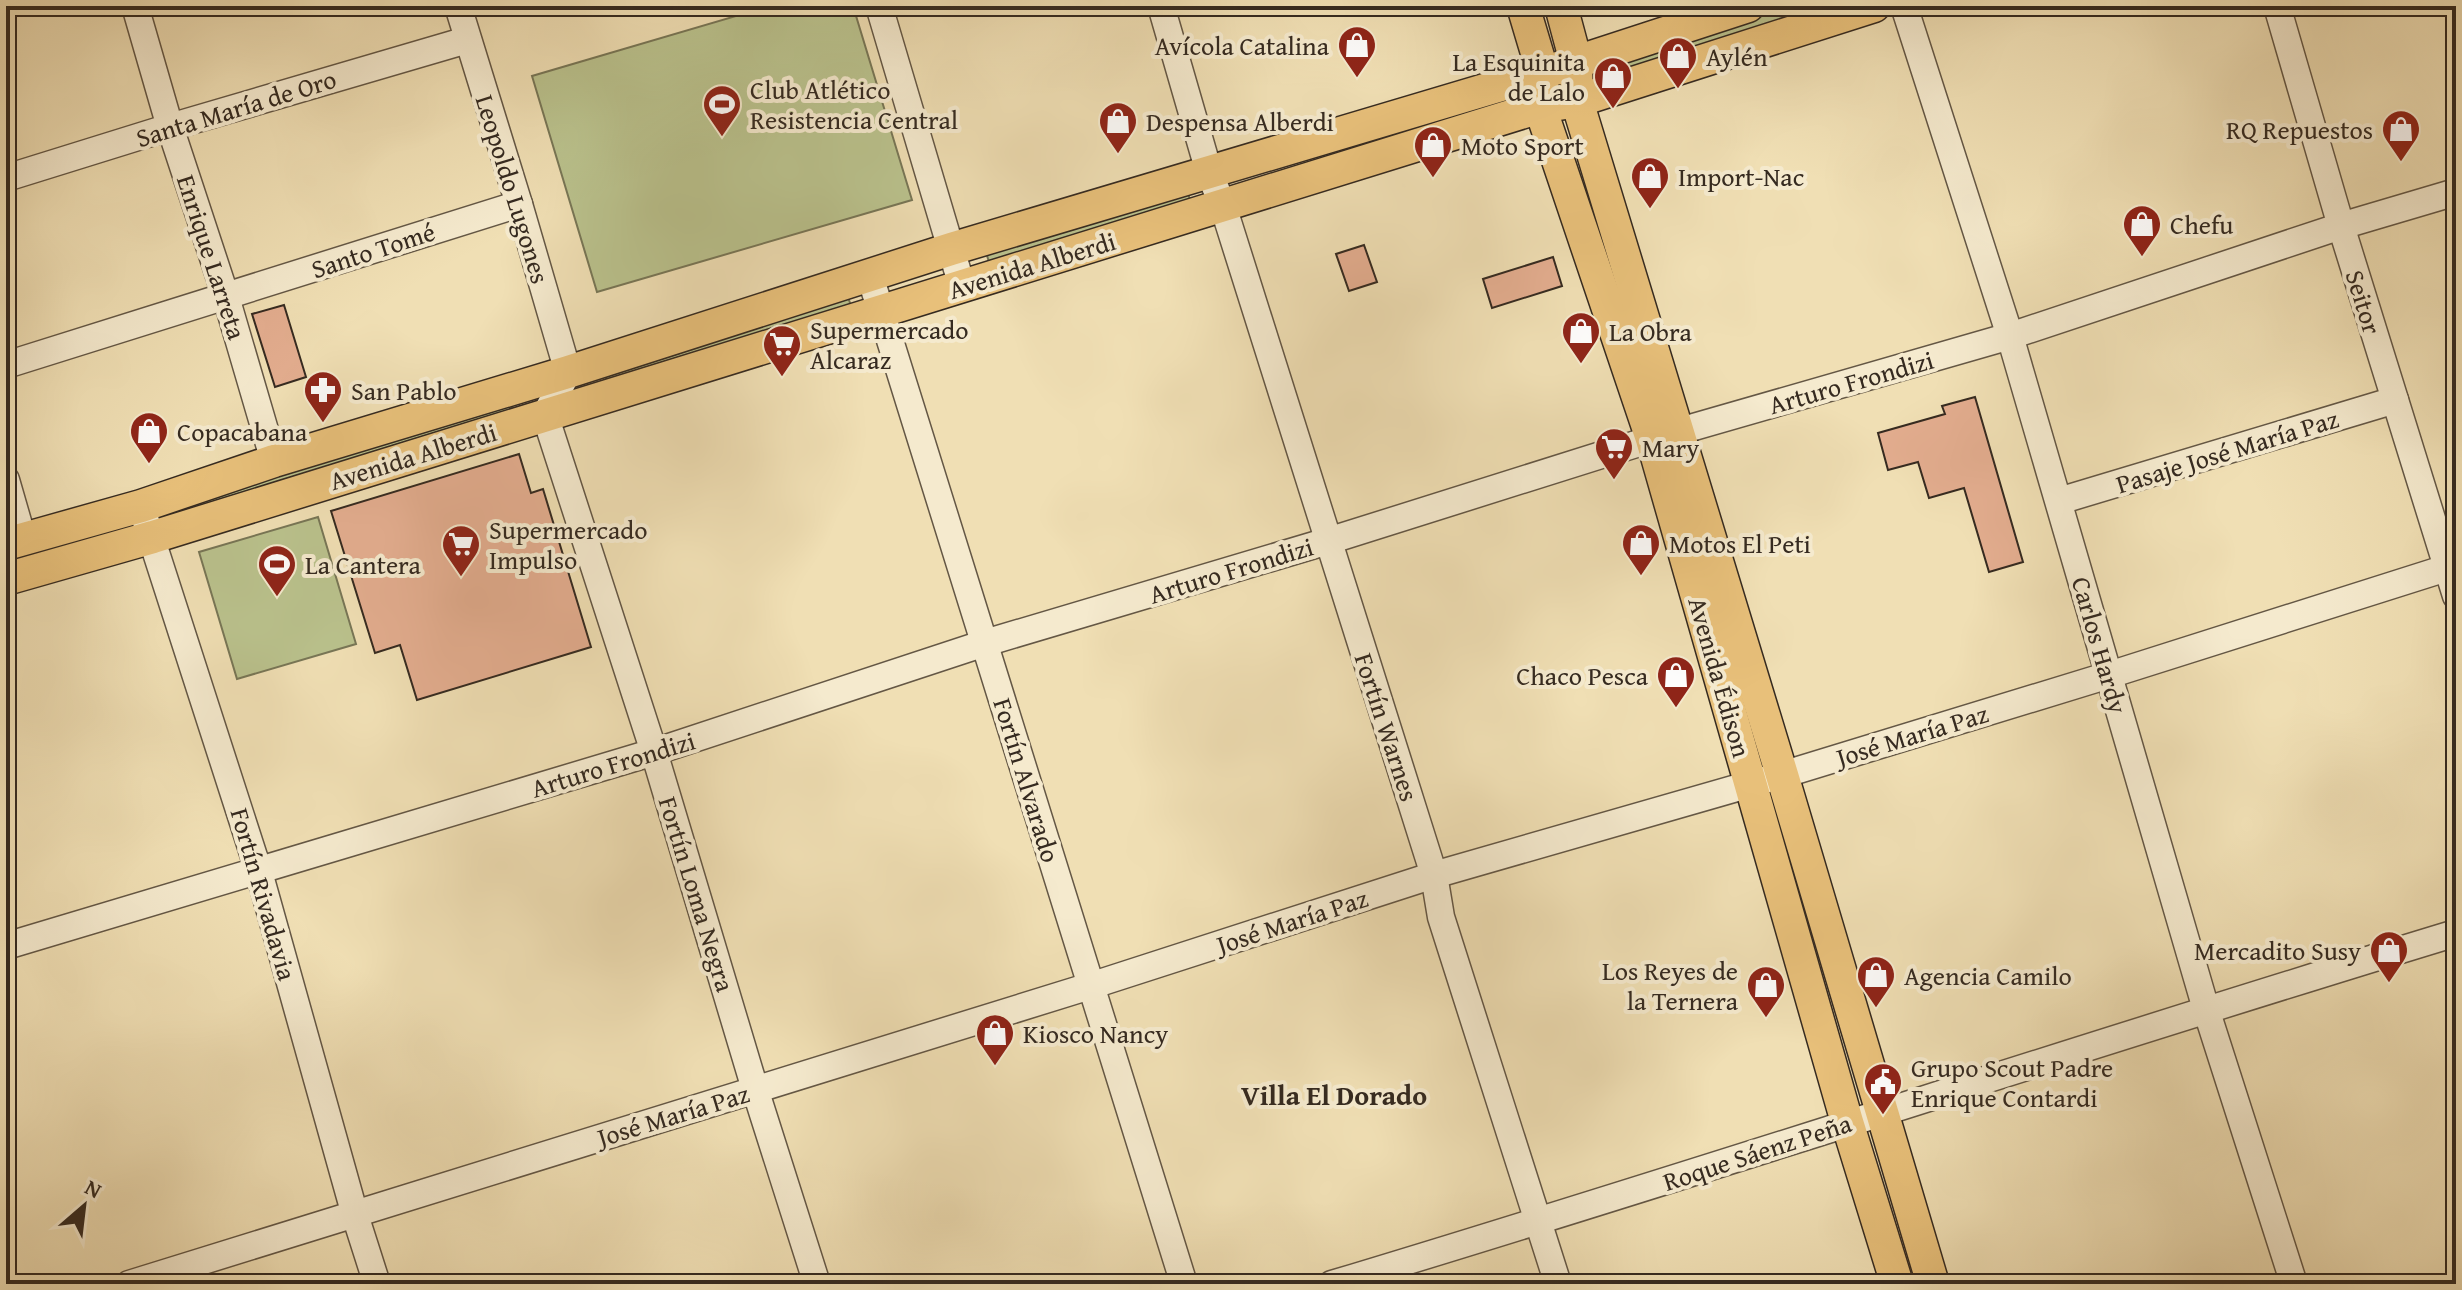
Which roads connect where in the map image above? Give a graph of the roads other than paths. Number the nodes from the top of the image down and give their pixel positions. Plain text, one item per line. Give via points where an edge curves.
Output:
1 (135, 6) edge
2 (458, 6) edge
3 (879, 6) edge
4 (1161, 6) edge
5 (1523, 6) edge
6 (1561, 6) edge
7 (1748, 6) edge
8 (1874, 6) edge
9 (1904, 6) edge
10 (2277, 6) edge
11 (467, 40) junction
12 (1576, 62) junction
13 (1543, 73) junction
14 (1577, 101) junction
15 (1540, 107) junction
16 (170, 127) junction
17 (1209, 172) junction
18 (6, 178) edge
19 (2456, 192) edge
20 (519, 204) junction
21 (1223, 206) junction
22 (2341, 226) junction
23 (951, 249) junction
24 (870, 276) junction
25 (962, 286) junction
26 (226, 297) junction
27 (880, 311) junction
28 (2010, 336) junction
29 (6, 365) edge
30 (568, 372) junction
31 (2395, 400) junction
32 (545, 415) junction
33 (1665, 435) junction
34 (274, 461) junction
35 (6, 480) edge
36 (2059, 501) junction
37 (141, 506) junction
38 (153, 537) junction
39 (14, 541) edge
40 (1328, 541) junction
41 (2452, 566) edge
42 (6, 579) edge
43 (2456, 596) edge
44 (985, 643) junction
45 (2109, 675) junction
46 (654, 752) junction
47 (1782, 775) junction
48 (1750, 784) junction
49 (259, 872) junction
50 (1434, 875) junction
51 (2456, 933) edge
52 (6, 946) edge
53 (1090, 986) junction
54 (2206, 1009) junction
55 (755, 1089) junction
56 (1881, 1112) junction
57 (1847, 1122) junction
58 (355, 1215) junction
59 (1539, 1222) junction
60 (129, 1284) edge
61 (377, 1284) edge
62 (817, 1284) edge
63 (1184, 1284) edge
64 (1332, 1284) edge
65 (1558, 1284) edge
66 (1897, 1284) edge
67 (1933, 1284) edge
68 (2294, 1284) edge

1 - 16 street, Enrique Larreta
2 - 11 street, Leopoldo Lugones
3 - 23 street
4 - 17 street, Fortín Warnes
5 - 13 main road
6 - 12 main road, Avenida Édison
7 - 12 main road, Avenida Alberdi
8 - 14 main road, Avenida Alberdi
9 - 28 street, Carlos Hardy
10 - 22 street, Seitor
11 - 16 street, Santa María de Oro
11 - 20 street, Leopoldo Lugones
12 - 13 main road, Avenida Alberdi
12 - 14 main road, Avenida Édison
13 - 15 main road, Avenida Édison
13 - 17 main road, Avenida Alberdi
14 - 15 main road, Avenida Alberdi
14 - 33 main road, Avenida Édison
15 - 21 main road, Avenida Alberdi
15 - 33 main road, Avenida Édison
16 - 18 street, Santa María de Oro
16 - 26 street, Enrique Larreta
17 - 21 street, Fortín Warnes
17 - 23 main road, Avenida Alberdi
19 - 22 street, Arturo Frondizi
20 - 26 street, Santo Tomé
20 - 30 street, Leopoldo Lugones
21 - 25 main road, Avenida Alberdi
21 - 40 street, Fortín Warnes
22 - 28 street, Arturo Frondizi
22 - 31 street, Seitor
23 - 24 main road, Avenida Alberdi
23 - 25 street
24 - 27 street, Fortín Alvarado
24 - 30 main road, Avenida Alberdi
25 - 27 main road, Avenida Alberdi
26 - 29 street, Santo Tomé
26 - 34 street, Enrique Larreta
27 - 32 main road, Avenida Alberdi
27 - 44 street, Fortín Alvarado
28 - 33 street, Arturo Frondizi
28 - 36 street, Carlos Hardy
30 - 32 street
30 - 34 main road, Avenida Alberdi
31 - 36 street, Pasaje José María Paz
31 - 41 street, Seitor
32 - 38 main road, Avenida Alberdi
32 - 46 street, Fortín Loma Negra
33 - 40 street, Arturo Frondizi
33 - 47 main road, Avenida Édison
33 - 48 main road, Avenida Édison
34 - 37 main road, Avenida Alberdi
35 - 39 street
36 - 45 street, Carlos Hardy
37 - 38 street, Fortín Rivadavia
37 - 39 main road, Avenida Alberdi
38 - 42 main road, Avenida Alberdi
38 - 49 street, Fortín Rivadavia
40 - 44 street, Arturo Frondizi
40 - 50 street, Fortín Warnes
41 - 43 street, Seitor
41 - 45 street, José María Paz
44 - 46 street, Arturo Frondizi
44 - 53 street, Fortín Alvarado
45 - 47 street, José María Paz
45 - 54 street, Carlos Hardy
46 - 49 street, Arturo Frondizi
46 - 55 street, Fortín Loma Negra
47 - 48 street, José María Paz
47 - 56 main road, Avenida Édison
48 - 50 street, José María Paz
48 - 57 main road, Avenida Édison
49 - 52 street, Arturo Frondizi
49 - 58 street, Fortín Rivadavia
50 - 53 street, José María Paz
50 - 59 street, Fortín Warnes via 1441,917
51 - 54 street, Roque Sáenz Peña
53 - 55 street, José María Paz
53 - 63 street, Fortín Alvarado
54 - 56 street, Roque Sáenz Peña
54 - 68 street, Carlos Hardy
55 - 58 street, José María Paz
55 - 62 street, Fortín Loma Negra
56 - 57 street, Roque Sáenz Peña
56 - 67 main road, Avenida Édison
57 - 59 street, Roque Sáenz Peña
57 - 66 main road, Avenida Édison
58 - 60 street, José María Paz
58 - 61 street, Fortín Rivadavia
59 - 64 street, Roque Sáenz Peña
59 - 65 street, Fortín Warnes

